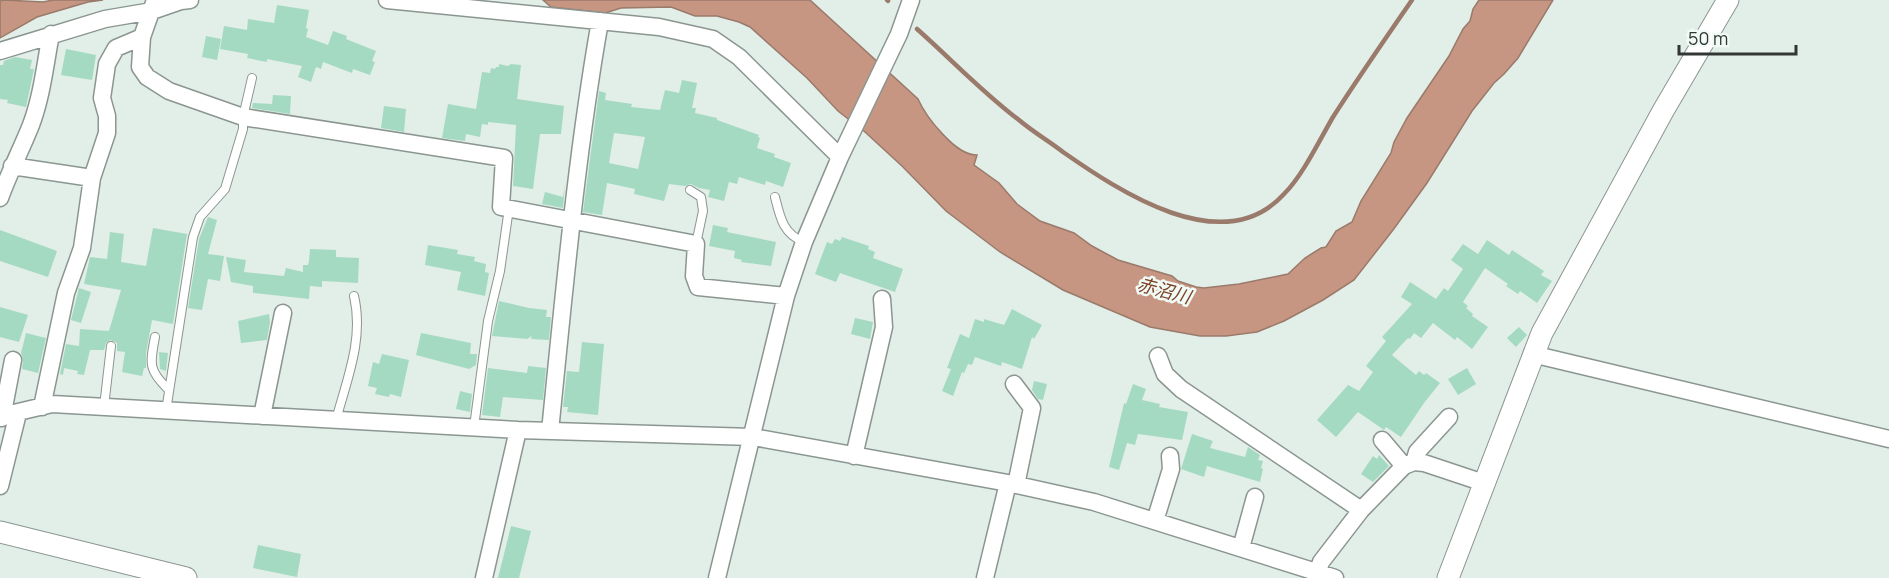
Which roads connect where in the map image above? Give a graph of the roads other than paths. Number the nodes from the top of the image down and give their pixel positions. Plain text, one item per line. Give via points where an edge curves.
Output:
1 (190, 0) edge
2 (387, 0) edge
3 (911, 0) edge
4 (1728, 0) edge
5 (154, 6) edge
6 (600, 21) junction
7 (51, 34) junction
8 (142, 38) junction
9 (0, 51) edge
10 (252, 78) dead end
11 (243, 117) junction
12 (840, 157) junction
13 (12, 166) junction
14 (92, 178) junction
15 (690, 190) dead end
16 (775, 197) dead end
17 (0, 198) edge
18 (509, 208) junction
19 (571, 221) junction
20 (804, 242) junction
21 (696, 244) junction
22 (354, 296) dead end
23 (786, 296) junction
24 (882, 299) dead end
25 (283, 313) dead end
26 (155, 337) dead end
27 (111, 346) dead end
28 (1532, 354) junction
29 (1158, 356) dead end
30 (13, 360) dead end
31 (1014, 384) dead end
32 (168, 389) junction
33 (42, 407) junction
34 (104, 407) junction
35 (166, 411) junction
36 (7, 416) edge
37 (262, 416) junction
38 (1449, 417) dead end
39 (336, 420) junction
40 (474, 427) junction
41 (518, 430) junction
42 (550, 431) junction
43 (753, 437) junction
44 (1889, 439) edge
45 (1382, 440) dead end
46 (854, 456) junction
47 (1170, 456) dead end
48 (1409, 464) junction
49 (1484, 483) junction
50 (1012, 484) junction
51 (0, 486) edge
52 (1255, 497) dead end
53 (1361, 510) junction
54 (1155, 521) junction
55 (0, 532) edge
56 (1241, 548) junction
57 (1317, 572) junction
58 (186, 578) edge
59 (484, 578) edge
60 (717, 578) edge
61 (985, 578) edge
62 (1335, 578) edge
63 (1448, 578) edge

1 - 5 street
2 - 6 street
3 - 12 street via 896,42
4 - 28 street
5 - 7 street
5 - 8 street
6 - 12 street via 658,27 713,39 739,57
6 - 19 street
7 - 9 street
7 - 13 street via 40,95
8 - 11 street via 140,67 147,77 170,91
8 - 14 street via 116,48 107,64 102,98 108,126
10 - 11 lane
11 - 18 street via 504,158 501,207
11 - 32 lane via 225,189 200,217 194,237
12 - 20 street
13 - 14 street
13 - 17 street
14 - 33 street via 82,248 66,293
15 - 21 lane via 701,197 703,211
16 - 20 lane via 791,237
18 - 19 street
18 - 40 lane
19 - 21 street
19 - 42 street
20 - 23 street
21 - 23 street via 694,276 698,286
22 - 39 lane via 357,340
23 - 43 street
24 - 46 street via 884,327
25 - 37 street
26 - 32 lane via 150,363
27 - 34 lane
28 - 44 street
28 - 49 street
29 - 53 street via 1165,374 1181,389
30 - 36 street
31 - 50 street via 1032,408
32 - 35 lane
33 - 34 street
33 - 36 street
34 - 35 street
35 - 37 street
36 - 51 street
37 - 39 street
38 - 48 street
39 - 40 street
40 - 41 street
41 - 42 street
41 - 59 street
42 - 43 street
43 - 46 street
43 - 60 street
45 - 48 street
46 - 50 street
47 - 54 street via 1171,469
48 - 49 street
48 - 53 street
49 - 63 street
50 - 54 street via 1094,502
50 - 61 street
52 - 56 street
53 - 57 street
54 - 56 street
55 - 58 street
56 - 57 street
57 - 62 street

